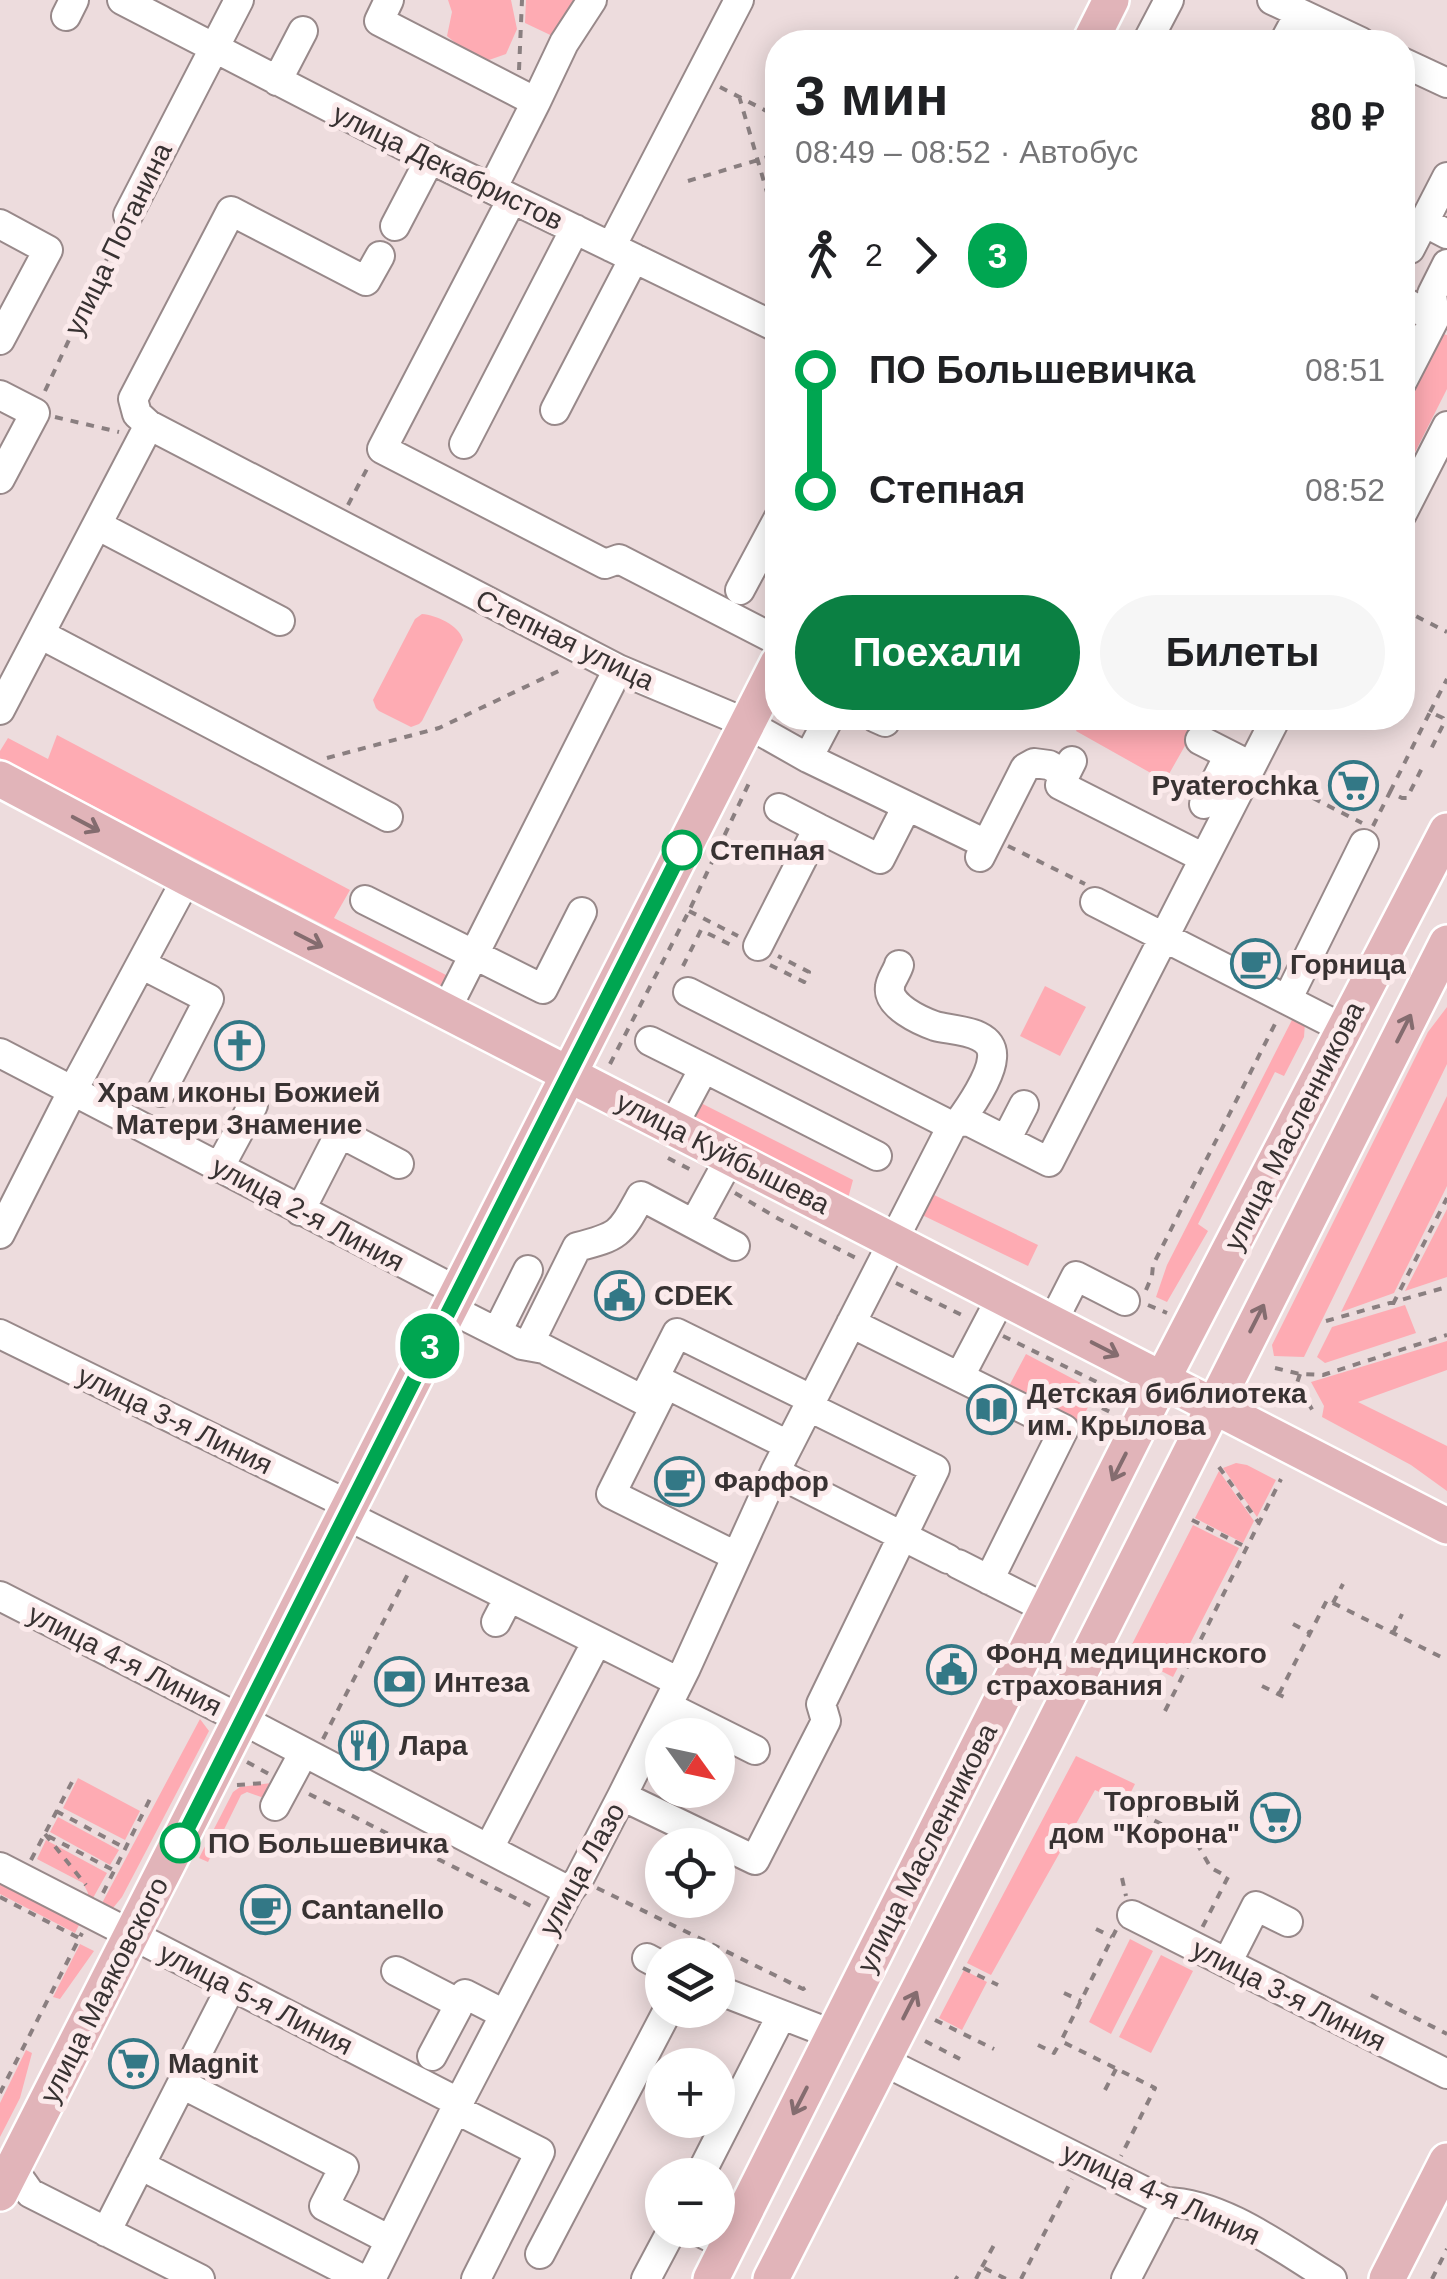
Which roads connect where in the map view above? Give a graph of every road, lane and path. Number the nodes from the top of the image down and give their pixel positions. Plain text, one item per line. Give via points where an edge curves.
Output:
1 (239, 0) edge
2 (389, 0) edge
3 (522, 0) edge
4 (592, 0) edge
5 (738, 0) edge
6 (1111, 0) edge
7 (1169, 0) edge
8 (130, 4) edge
9 (1289, 6) edge
10 (1096, 30) edge
11 (1154, 30) edge
12 (1337, 30) edge
13 (303, 31) dead end
14 (213, 48) junction
15 (1415, 68) edge
16 (699, 76) junction
17 (277, 81) junction
18 (1447, 83) edge
19 (739, 96) junction
20 (527, 98) junction
21 (765, 109) edge
22 (430, 158) junction
23 (765, 158) edge
24 (757, 160) junction
25 (1447, 177) edge
26 (688, 181) dead end
27 (765, 187) edge
28 (502, 194) junction
29 (128, 214) joint
30 (0, 224) edge
31 (395, 226) dead end
32 (1435, 228) edge
33 (575, 229) junction
34 (1415, 245) edge
35 (623, 253) junction
36 (380, 256) dead end
37 (1447, 264) edge
38 (1438, 304) edge
39 (765, 322) edge
40 (0, 340) edge
41 (1415, 354) edge
42 (0, 395) edge
43 (555, 410) dead end
44 (34, 412) junction
45 (1447, 426) edge
46 (146, 431) junction
47 (464, 444) dead end
48 (0, 480) edge
49 (1415, 489) edge
50 (97, 525) junction
51 (765, 543) edge
52 (740, 590) dead end
53 (1415, 616) edge
54 (280, 621) dead end
55 (1447, 632) edge
56 (40, 634) junction
57 (765, 634) edge
58 (590, 656) junction
59 (618, 670) junction
60 (1447, 679) edge
61 (765, 688) edge
62 (0, 710) edge
63 (1430, 712) junction
64 (746, 724) junction
65 (823, 730) edge
66 (1266, 730) edge
67 (1200, 740) dead end
68 (1431, 748) dead end
69 (808, 758) junction
70 (1240, 760) junction
71 (294, 767) junction
72 (1422, 768) dead end
73 (0, 779) edge
74 (750, 780) dead end
75 (1390, 792) junction
76 (1313, 798) dead end
77 (1204, 804) dead end
78 (907, 806) junction
79 (779, 808) dead end
80 (1346, 815) dead end
81 (388, 817) dead end
82 (818, 828) junction
83 (1447, 831) edge
84 (1364, 844) joint
85 (986, 846) junction
86 (1204, 858) junction
87 (187, 878) junction
88 (1092, 894) joint
89 (365, 900) dead end
90 (582, 912) dead end
91 (1164, 937) junction
92 (1447, 943) edge
93 (758, 946) dead end
94 (474, 954) junction
95 (140, 964) junction
96 (900, 966) dead end
97 (800, 967) dead end
98 (809, 972) dead end
99 (688, 992) dead end
100 (1287, 1000) junction
101 (446, 1010) junction
102 (1344, 1029) junction
103 (650, 1041) dead end
104 (0, 1053) edge
105 (704, 1068) junction
106 (568, 1073) junction
107 (604, 1076) dead end
108 (74, 1090) junction
109 (161, 1092) dead end
110 (253, 1105) dead end
111 (1024, 1105) dead end
112 (956, 1124) junction
113 (673, 1126) junction
114 (1006, 1140) junction
115 (731, 1156) junction
116 (877, 1156) dead end
117 (399, 1164) dead end
118 (220, 1168) junction
119 (1447, 1198) edge
120 (300, 1211) junction
121 (694, 1224) junction
122 (0, 1234) edge
123 (894, 1240) junction
124 (735, 1246) dead end
125 (528, 1270) dead end
126 (1447, 1286) edge
127 (1002, 1296) junction
128 (453, 1300) junction
129 (1132, 1301) joint
130 (1393, 1304) junction
131 (1326, 1322) dead end
132 (851, 1323) junction
133 (1052, 1323) junction
134 (497, 1332) junction
135 (0, 1334) edge
136 (1447, 1336) edge
137 (528, 1346) junction
138 (1275, 1368) dead end
139 (1300, 1374) junction
140 (960, 1376) junction
141 (1162, 1380) junction
142 (809, 1403) junction
143 (1213, 1406) junction
144 (1102, 1408) dead end
145 (1112, 1412) dead end
146 (1314, 1413) dead end
147 (788, 1445) junction
148 (1219, 1466) dead end
149 (775, 1472) junction
150 (1282, 1480) dead end
151 (348, 1511) junction
152 (1192, 1520) dead end
153 (1259, 1524) junction
154 (1447, 1526) edge
155 (902, 1536) junction
156 (1247, 1548) junction
157 (419, 1552) junction
158 (736, 1556) junction
159 (989, 1580) junction
160 (1342, 1584) dead end
161 (0, 1596) edge
162 (1333, 1603) junction
163 (1047, 1609) junction
164 (1402, 1614) dead end
165 (1293, 1624) dead end
166 (1310, 1633) junction
167 (1393, 1633) junction
168 (597, 1641) junction
169 (1447, 1660) edge
170 (1262, 1686) dead end
171 (673, 1694) junction
172 (1279, 1694) junction
173 (1286, 1698) dead end
174 (1165, 1711) dead end
175 (242, 1720) junction
176 (755, 1750) dead end
177 (309, 1754) junction
178 (73, 1780) dead end
179 (281, 1794) joint
180 (622, 1796) junction
181 (150, 1799) dead end
182 (1126, 1806) dead end
183 (56, 1811) junction
184 (46, 1834) junction
185 (125, 1848) junction
186 (489, 1848) junction
187 (114, 1872) junction
188 (1122, 1878) dead end
189 (7, 1881) edge
190 (574, 1885) junction
191 (1126, 1910) junction
192 (90, 1918) junction
193 (554, 1918) junction
194 (1288, 1922) dead end
195 (1096, 1929) dead end
196 (133, 1936) junction
197 (1112, 1938) junction
198 (1228, 1960) junction
199 (963, 1968) dead end
200 (396, 1971) dead end
201 (811, 1984) dead end
202 (998, 1985) dead end
203 (231, 1987) junction
204 (1064, 1992) dead end
205 (1372, 1996) dead end
206 (735, 1997) edge
207 (1080, 2001) junction
208 (460, 2004) junction
209 (504, 2014) junction
210 (781, 2016) junction
211 (936, 2020) dead end
212 (659, 2028) edge
213 (834, 2034) junction
214 (1447, 2034) edge
215 (925, 2041) dead end
216 (1060, 2041) junction
217 (1038, 2045) dead end
218 (994, 2049) dead end
219 (432, 2056) dead end
220 (960, 2059) dead end
221 (882, 2060) junction
222 (1116, 2069) junction
223 (1447, 2074) edge
224 (182, 2084) junction
225 (1106, 2090) dead end
226 (0, 2093) edge
227 (458, 2104) junction
228 (709, 2158) edge
229 (1081, 2160) junction
230 (1447, 2161) edge
231 (1117, 2163) dead end
232 (140, 2165) junction
233 (762, 2177) junction
234 (11, 2189) edge
235 (810, 2201) junction
236 (1166, 2202) junction
237 (106, 2232) junction
238 (390, 2240) junction
239 (994, 2245) dead end
240 (662, 2248) edge
241 (1447, 2249) edge
242 (540, 2254) dead end
243 (720, 2262) edge
244 (982, 2267) junction
245 (200, 2279) edge
246 (362, 2279) edge
247 (371, 2279) edge
248 (476, 2279) edge
249 (646, 2279) edge
250 (769, 2279) edge
251 (976, 2279) edge
252 (1006, 2279) edge
253 (1022, 2279) edge
254 (1126, 2279) edge
255 (1332, 2279) edge
256 (1387, 2279) edge
257 (1432, 2279) edge

1 - 14 street, улица Потанина
2 - 20 street via 379,21
3 - 20 path
4 - 20 street
5 - 16 street
6 - 10 main road
7 - 11 street
8 - 14 street, улица Декабристов
9 - 12 street
13 - 17 street
14 - 17 street, улица Декабристов
14 - 29 street, улица Потанина
15 - 18 street
16 - 19 path
16 - 35 street
17 - 22 street, улица Декабристов
19 - 21 path
19 - 24 path
20 - 28 street
22 - 28 street, улица Декабристов
22 - 31 street
23 - 24 path
24 - 26 path
24 - 27 path
25 - 32 street
28 - 33 street, улица Декабристов
28 - 57 street via 382,449 605,564 620,559
29 - 44 path, улица Потанина
30 - 40 street via 48,250
32 - 34 street
33 - 35 street, улица Декабристов
33 - 47 street
35 - 39 street, улица Декабристов
35 - 43 street
36 - 46 street via 366,281 231,211 133,398
37 - 38 street
38 - 41 street
42 - 44 street
44 - 46 path
44 - 48 street
45 - 49 street
46 - 50 street
46 - 58 street, Степная улица
50 - 54 street
50 - 56 street
51 - 52 street
53 - 55 path
56 - 62 street
56 - 71 street
58 - 59 street, Степная улица
58 - 71 path via 439,728
59 - 64 street, Степная улица
59 - 94 street
60 - 63 path
61 - 64 main road, улица Маяковского
63 - 68 path via 1444,724
63 - 75 path
64 - 69 street, Степная улица
64 - 106 main road, улица Маяковского
65 - 69 street
66 - 70 street
67 - 70 street
69 - 78 street, Степная улица
70 - 77 street
70 - 86 street
71 - 81 street
72 - 75 path via 1407,798
73 -> 87 main road, улица Куйбышева
74 - 107 path
75 - 84 path
76 - 80 path
78 - 82 street via 880,859
78 - 85 street, Степная улица
79 - 82 street
82 - 93 street
83 - 102 main road, улица Масленникова
84 - 100 street
85 - 86 street via 1025,768 1034,763 1069,768 1060,785
85 - 88 path
86 - 91 street
87 - 95 street
87 -> 101 main road, улица Куйбышева
88 - 91 street
89 - 94 street
90 - 94 street via 543,989
91 - 100 street
91 - 114 street via 1050,1162
143 -> 92 main road, улица Масленникова
94 - 101 street
95 - 108 street
95 - 109 street via 209,999
96 - 112 street, улица Лазо via 889,988 892,1000 932,1025 962,1030 990,1046 987,1073
97 - 98 path
99 - 112 street
100 - 102 street
100 - 129 path via 1152,1276
101 - 106 main road, улица Куйбышева
102 - 141 main road, улица Масленникова
103 - 105 street
104 - 108 street, улица 2-я Линия
105 - 113 street
105 - 116 street
106 - 113 main road, улица Куйбышева
106 - 128 main road, улица Маяковского
108 - 118 street, улица 2-я Линия
108 - 122 street
110 - 118 street
111 - 114 street
112 - 114 street via 968,1121
112 - 123 street, улица Лазо
113 - 115 main road, улица Куйбышева
115 - 121 street
115 - 123 main road, улица Куйбышева
117 - 120 street via 340,1133
118 - 120 street, улица 2-я Линия
119 - 130 path
120 - 128 street, улица 2-я Линия
121 - 124 street
121 - 137 street via 641,1196 610,1239 577,1247
123 - 127 main road, улица Куйбышева
123 - 132 street, улица Лазо
125 - 134 street
126 - 130 path
127 - 133 main road, улица Куйбышева
127 - 140 street
128 - 134 street, улица 2-я Линия
128 - 151 main road, улица Маяковского
129 - 133 street via 1076,1276
130 - 131 path
132 - 140 street
132 - 142 street, улица Лазо
133 -> 141 main road, улица Куйбышева
134 - 137 street, улица 2-я Линия
135 - 151 street, улица 3-я Линия
136 - 139 path via 1323,1375
137 - 142 street, улица 2-я Линия via 643,1400 677,1332
138 - 139 path
139 - 146 path
140 - 159 street via 1064,1428
141 - 143 main road, улица Куйбышева
141 -> 163 main road, улица Масленникова
142 - 147 street, улица Лазо
142 - 155 street via 936,1470
143 - 154 main road, улица Куйбышева
221 -> 143 main road, улица Масленникова
144 - 145 path
147 - 149 street, улица Лазо
147 - 158 street via 666,1384 611,1494
148 - 153 path
149 - 155 street
149 - 158 street, улица Лазо
150 - 153 path
151 - 157 street, улица 3-я Линия
151 - 175 main road, улица Маяковского
152 - 156 path
153 - 156 path
155 - 159 street
155 - 180 street via 821,1704 826,1721 755,1860
156 - 174 path
157 - 168 street, улица 3-я Линия via 503,1610
157 - 177 path
158 - 171 street, улица Лазо
159 - 163 street
160 - 162 path
161 - 175 street, улица 4-я Линия
162 - 166 path via 1327,1600
162 - 167 path
163 - 213 main road, улица Масленникова
164 - 167 path
165 - 166 path
166 - 172 path
167 - 169 path
168 - 171 street, улица 3-я Линия
168 - 186 street
170 - 172 path
171 - 176 street, улица 3-я Линия
171 - 180 street, улица Лазо
172 - 173 path
175 - 177 street, улица 4-я Линия
175 - 196 main road, улица Маяковского
177 - 179 street
177 - 186 street, улица 4-я Линия
178 - 183 path
179 - 193 path
180 - 190 street, улица Лазо
181 - 185 path
182 - 198 path via 1196,1842 1211,1868 1228,1876 1196,1940
183 - 184 path
183 - 185 path
184 - 187 path
184 - 189 path
184 - 192 path
185 - 187 path
186 - 190 street, улица 4-я Линия
187 - 192 path
188 - 191 path
189 - 192 street, улица 5-я Линия
189 - 192 path
190 - 193 street, улица Лазо
190 - 201 path via 803,1989
191 - 197 path
191 - 198 street, улица 3-я Линия
192 - 196 street, улица 5-я Линия
192 - 226 path
193 - 209 street, улица Лазо
194 - 198 street via 1256,1906
195 - 197 path
196 - 203 street, улица 5-я Линия
196 - 234 main road, улица Маяковского
197 - 207 path
198 - 223 street, улица 3-я Линия
199 - 202 path
200 - 208 street
203 - 224 street
203 - 227 street, улица 5-я Линия
204 - 207 path
205 - 214 path
206 - 210 street
207 - 216 path
208 - 209 street via 465,1994
208 - 219 street
209 - 227 street, улица Лазо
210 - 213 street
210 - 228 street
211 - 218 path
212 - 242 street
213 -> 233 main road, улица Масленникова
215 - 220 path
216 - 217 path via 1054,2053
216 - 222 path
221 - 229 street, улица 4-я Линия
221 - 235 main road, улица Масленникова
222 - 225 path
222 - 231 path via 1155,2088
224 - 232 street
224 - 238 street via 344,2167 324,2206
227 - 238 street, улица Лазо
227 - 248 street, улица 5-я Линия via 463,2113 540,2152
229 - 236 street, улица 4-я Линия
229 - 253 path
230 - 256 main road
232 - 237 street
232 - 246 street
233 - 235 main road via 763,2198 776,2211 792,2212
233 - 243 main road, улица Масленникова
234 - 237 street
235 - 250 main road, улица Масленникова
236 - 254 street
236 - 255 street, улица 4-я Линия via 1221,2215
237 - 245 street
238 - 247 street, улица Лазо
239 - 244 path
240 - 249 street
241 - 257 path
243 - 250 main road via 748,2251
244 - 251 path
244 - 252 path

